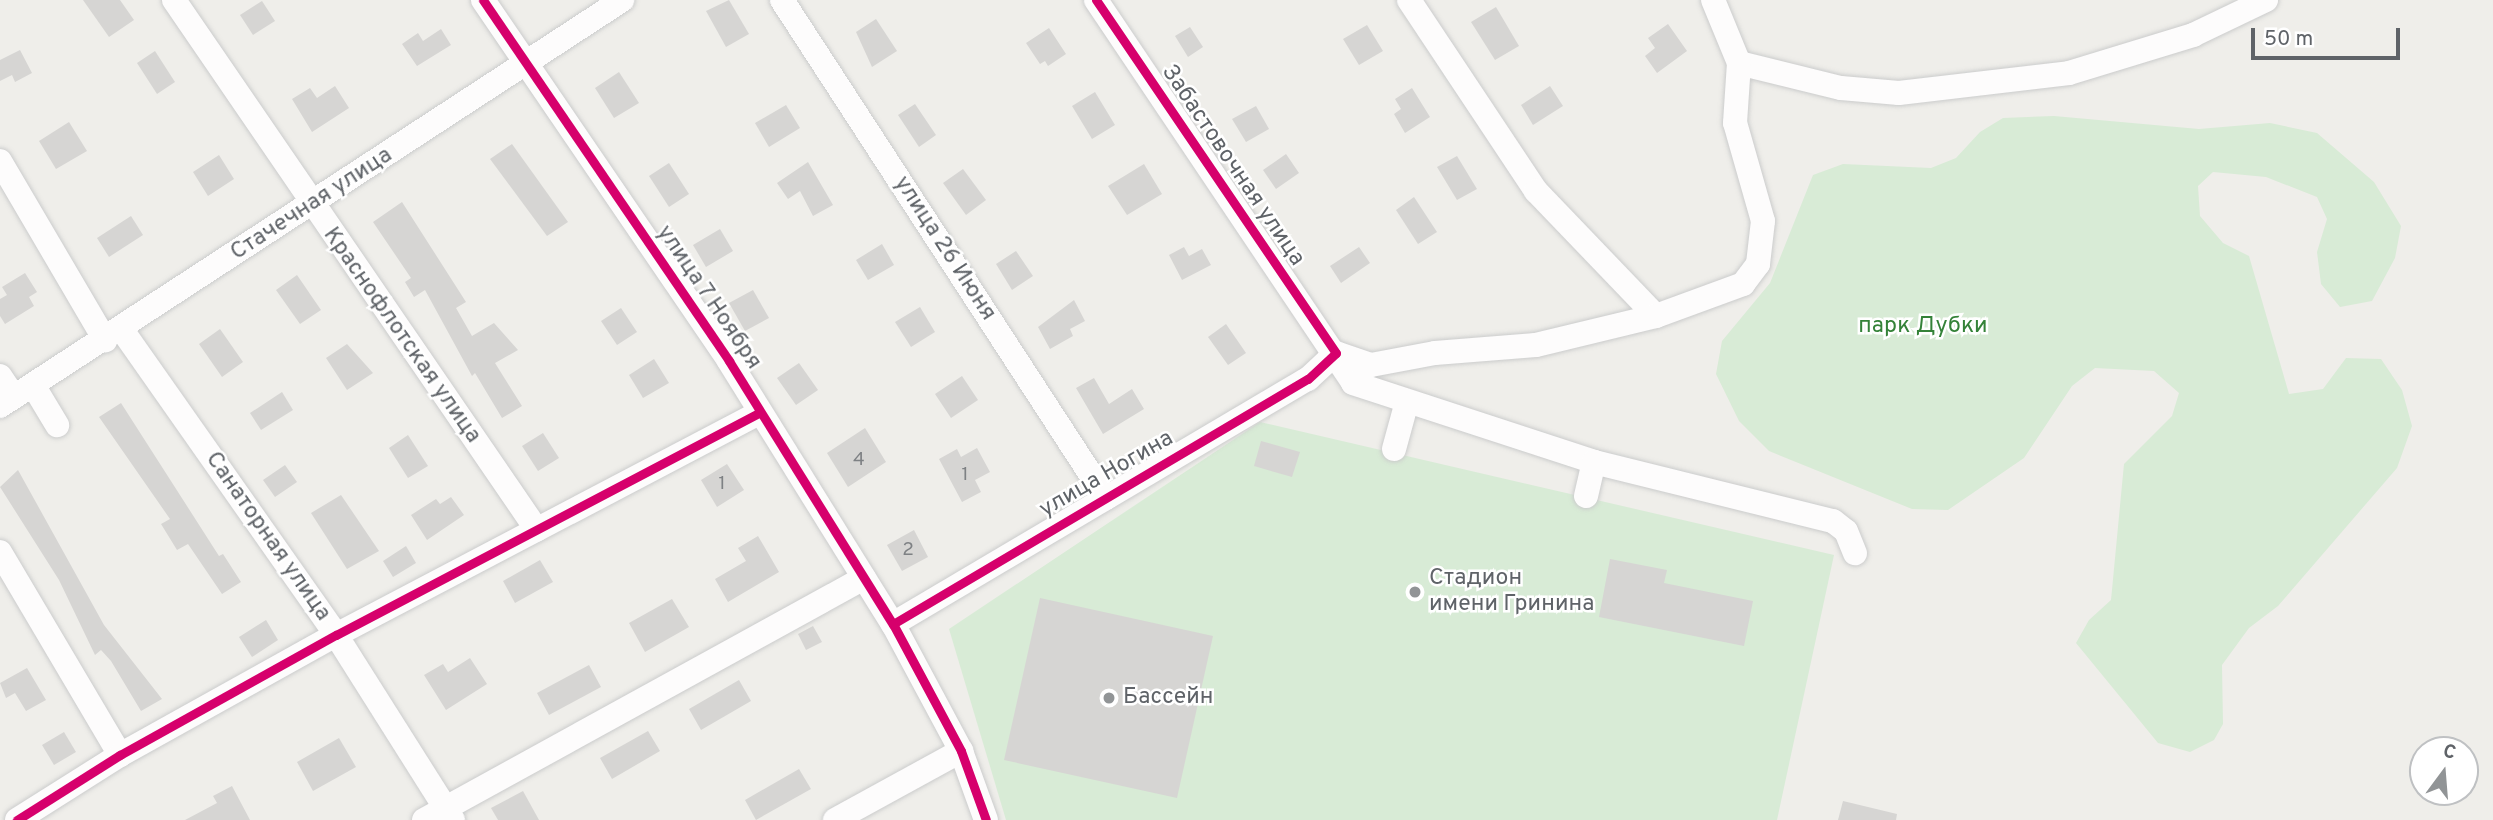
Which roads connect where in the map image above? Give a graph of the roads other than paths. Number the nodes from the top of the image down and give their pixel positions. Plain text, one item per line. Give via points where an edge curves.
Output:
1 (174, 0) edge
2 (482, 0) edge
3 (622, 0) edge
4 (782, 0) edge
5 (1096, 0) edge
6 (1409, 0) edge
7 (1713, 0) edge
8 (2266, 0) edge
9 (1739, 63) junction
10 (524, 64) junction
11 (0, 161) edge
12 (310, 206) junction
13 (1656, 316) junction
14 (113, 335) junction
15 (1336, 353) junction
16 (0, 376) edge
17 (16, 396) edge
18 (1406, 405) junction
19 (760, 412) junction
20 (57, 425) dead end
21 (1394, 449) dead end
22 (1594, 462) junction
23 (1586, 496) dead end
24 (1106, 498) junction
25 (537, 530) junction
26 (0, 552) edge
27 (1854, 553) dead end
28 (864, 578) junction
29 (892, 624) junction
30 (336, 635) junction
31 (961, 751) junction
32 (120, 755) junction
33 (441, 816) edge
34 (17, 820) edge
35 (835, 820) edge
36 (986, 820) edge

1 - 12 street, Краснофлотская улица
2 - 10 street, улица 7 Ноября
3 - 10 street, Стачечная улица
4 - 24 street, улица 26 Июня
5 - 15 street, Забастовочная улица
6 - 13 street via 1536,191
7 - 9 street
8 - 9 street via 2193,35 2069,73 1899,93 1841,88
9 - 13 street via 1735,122 1763,221 1758,264 1743,284
10 - 12 street, Стачечная улица
10 - 19 street, улица 7 Ноября
11 - 14 street, Санаторная улица
12 - 14 street, Стачечная улица
12 - 25 street, Краснофлотская улица
13 - 15 street via 1536,345 1435,353 1394,364 1371,365
14 - 17 street, Стачечная улица
14 - 30 street, Санаторная улица
15 - 18 street, Забастовочная улица via 1353,383
15 - 24 street, улица Ногина via 1308,379
16 - 17 street
17 - 20 street
18 - 21 street
18 - 22 street, Забастовочная улица
19 - 25 street
19 - 28 street, улица 7 Ноября
22 - 23 street
22 - 27 street, Забастовочная улица via 1833,521 1846,531
24 - 29 street, улица Ногина
25 - 30 street
26 - 32 street
28 - 29 street, улица 7 Ноября
28 - 33 street
29 - 31 street, улица 7 Ноября
30 - 32 street
30 - 33 street, Санаторная улица
31 - 35 street
31 - 36 street, улица 7 Ноября
32 - 34 street

